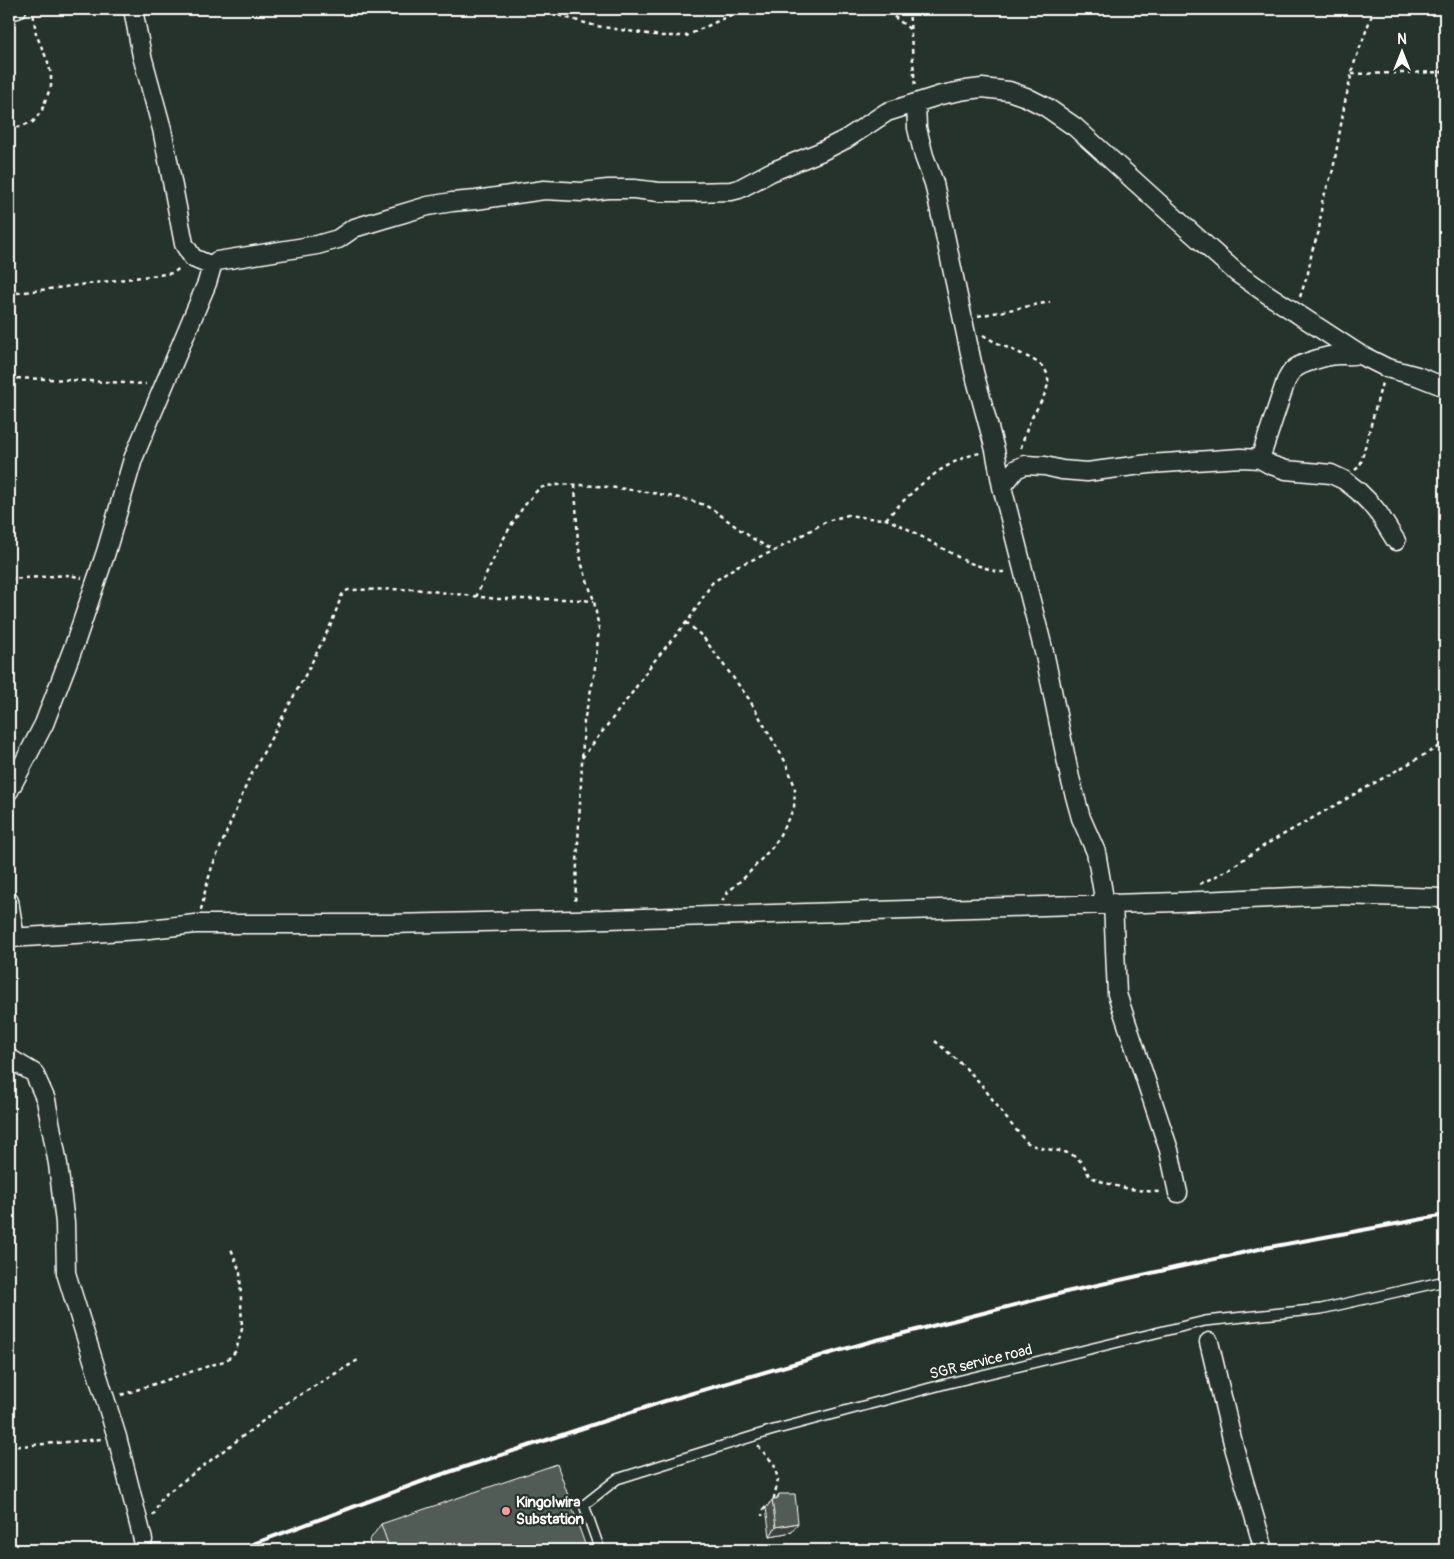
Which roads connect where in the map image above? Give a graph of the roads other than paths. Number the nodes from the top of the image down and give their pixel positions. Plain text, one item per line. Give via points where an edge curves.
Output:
1 (17, 9) edge
2 (134, 9) edge
3 (9, 11) edge
4 (916, 103) junction
5 (212, 266) junction
6 (1359, 354) junction
7 (1445, 387) edge
8 (1260, 459) junction
9 (1002, 487) junction
10 (1396, 541) dead end
11 (9, 791) edge
12 (1445, 898) edge
13 (9, 901) edge
14 (1109, 903) junction
15 (12, 938) edge
16 (9, 1058) edge
17 (1178, 1193) road end
18 (1445, 1281) edge
19 (1209, 1342) dead end
20 (144, 1540) road end
21 (597, 1550) edge
22 (1264, 1550) edge

1 - 3 street
2 - 5 street via 184,244 193,258
4 - 5 street via 882,114 846,139 731,191 544,190 452,202 354,228 338,239 317,245 224,259
4 - 6 street via 956,91 982,88 1009,91 1035,101 1075,127 1237,273
4 - 9 street via 917,128 934,183
5 - 11 street via 133,459 75,643 44,724
6 - 7 street via 1387,368
6 - 8 street via 1337,354 1293,370 1286,381
8 - 9 street via 1149,464 1087,472 1025,465 1016,469
8 - 10 street via 1286,470 1331,474 1341,479 1370,503
9 - 14 street via 1046,656 1070,778 1081,818 1096,852
12 - 14 street via 1338,895
13 - 15 street
14 - 15 street via 574,920 198,924
14 - 17 street via 1117,994 1169,1150
16 - 20 street via 34,1073 46,1100 65,1223 66,1273 117,1437
18 - 21 lane, SGR service road via 1321,1308 1205,1321 946,1384 617,1479 584,1505
19 - 22 street via 1234,1447

